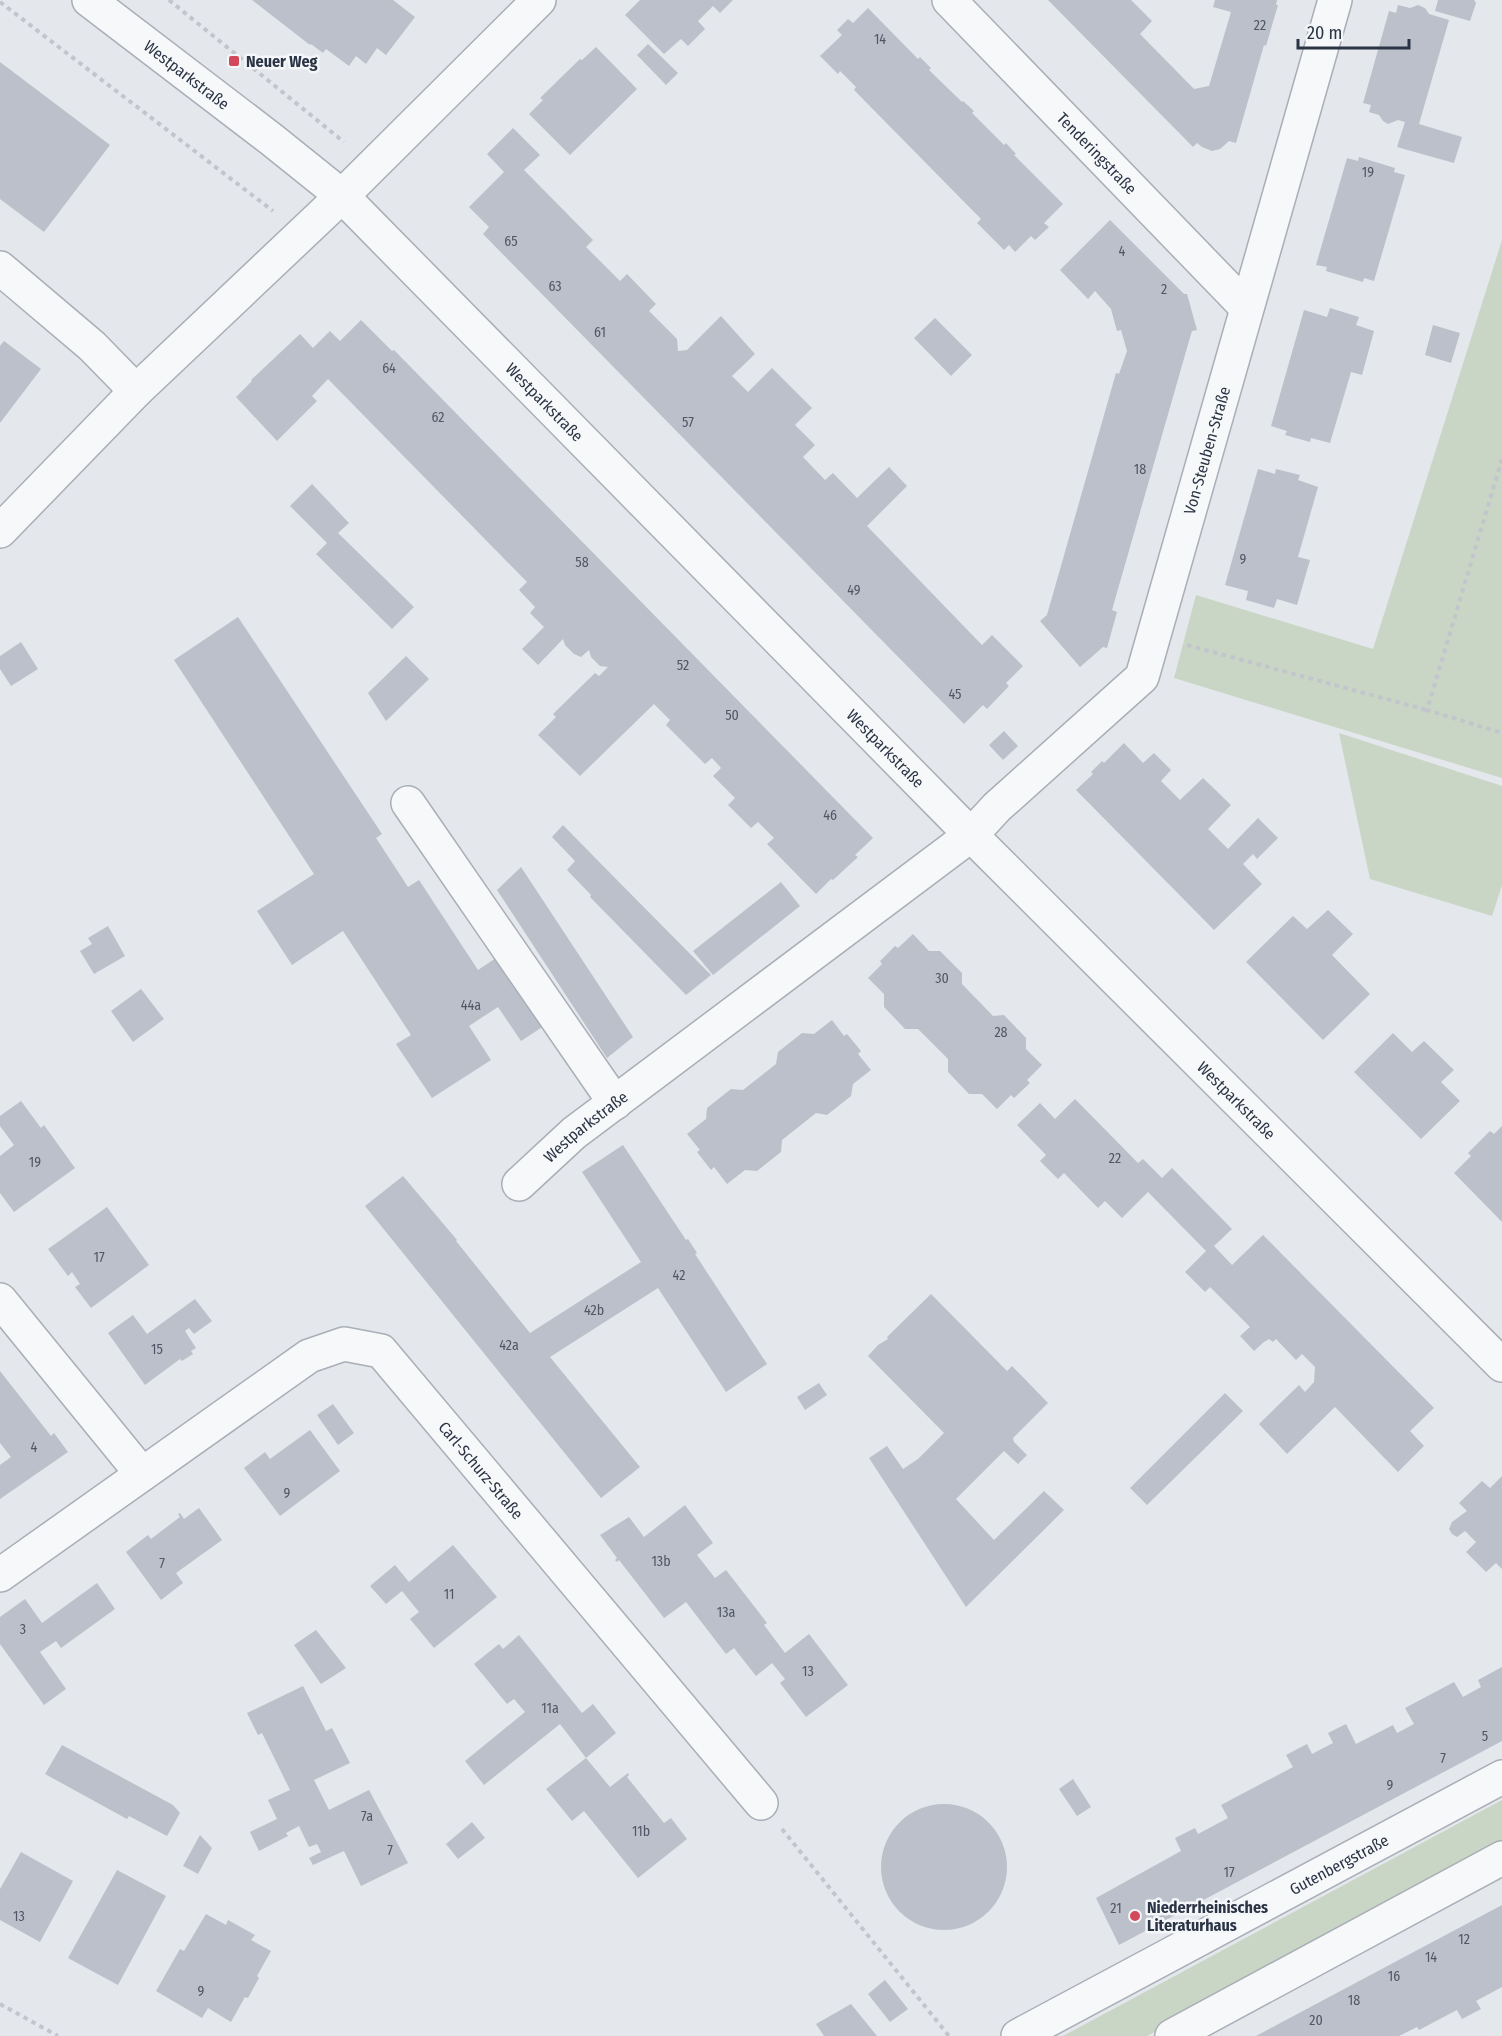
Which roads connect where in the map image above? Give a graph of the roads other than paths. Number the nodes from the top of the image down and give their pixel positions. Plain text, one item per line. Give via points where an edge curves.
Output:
1 (89, 0) edge
2 (539, 0) edge
3 (949, 0) edge
4 (1335, 0) edge
5 (342, 196) junction
6 (0, 268) edge
7 (1246, 307) junction
8 (136, 391) junction
9 (0, 531) edge
10 (408, 803) dead end
11 (971, 835) junction
12 (615, 1102) junction
13 (519, 1184) dead end
14 (0, 1300) edge
15 (1502, 1365) edge
16 (142, 1474) junction
17 (0, 1575) edge
18 (1502, 1777) edge
19 (761, 1803) road end
20 (1502, 1858) edge
21 (1017, 2036) edge
22 (1172, 2036) edge

1 - 5 street, Westparkstraße
2 - 5 street
3 - 7 street, Tenderingstraße
4 - 7 street, Von-Steuben-Straße
5 - 8 street
5 - 11 street, Westparkstraße
6 - 8 street via 92,346
7 - 11 street, Von-Steuben-Straße via 1142,677
8 - 9 street
10 - 12 street
11 - 12 street, Westparkstraße
11 - 15 street, Westparkstraße
12 - 13 street, Westparkstraße via 574,1133
14 - 16 street
16 - 17 street, Carl-Schurz-Straße
16 - 19 street, Carl-Schurz-Straße via 309,1356 344,1344 381,1351
18 - 21 street, Gutenbergstraße
20 - 22 street

